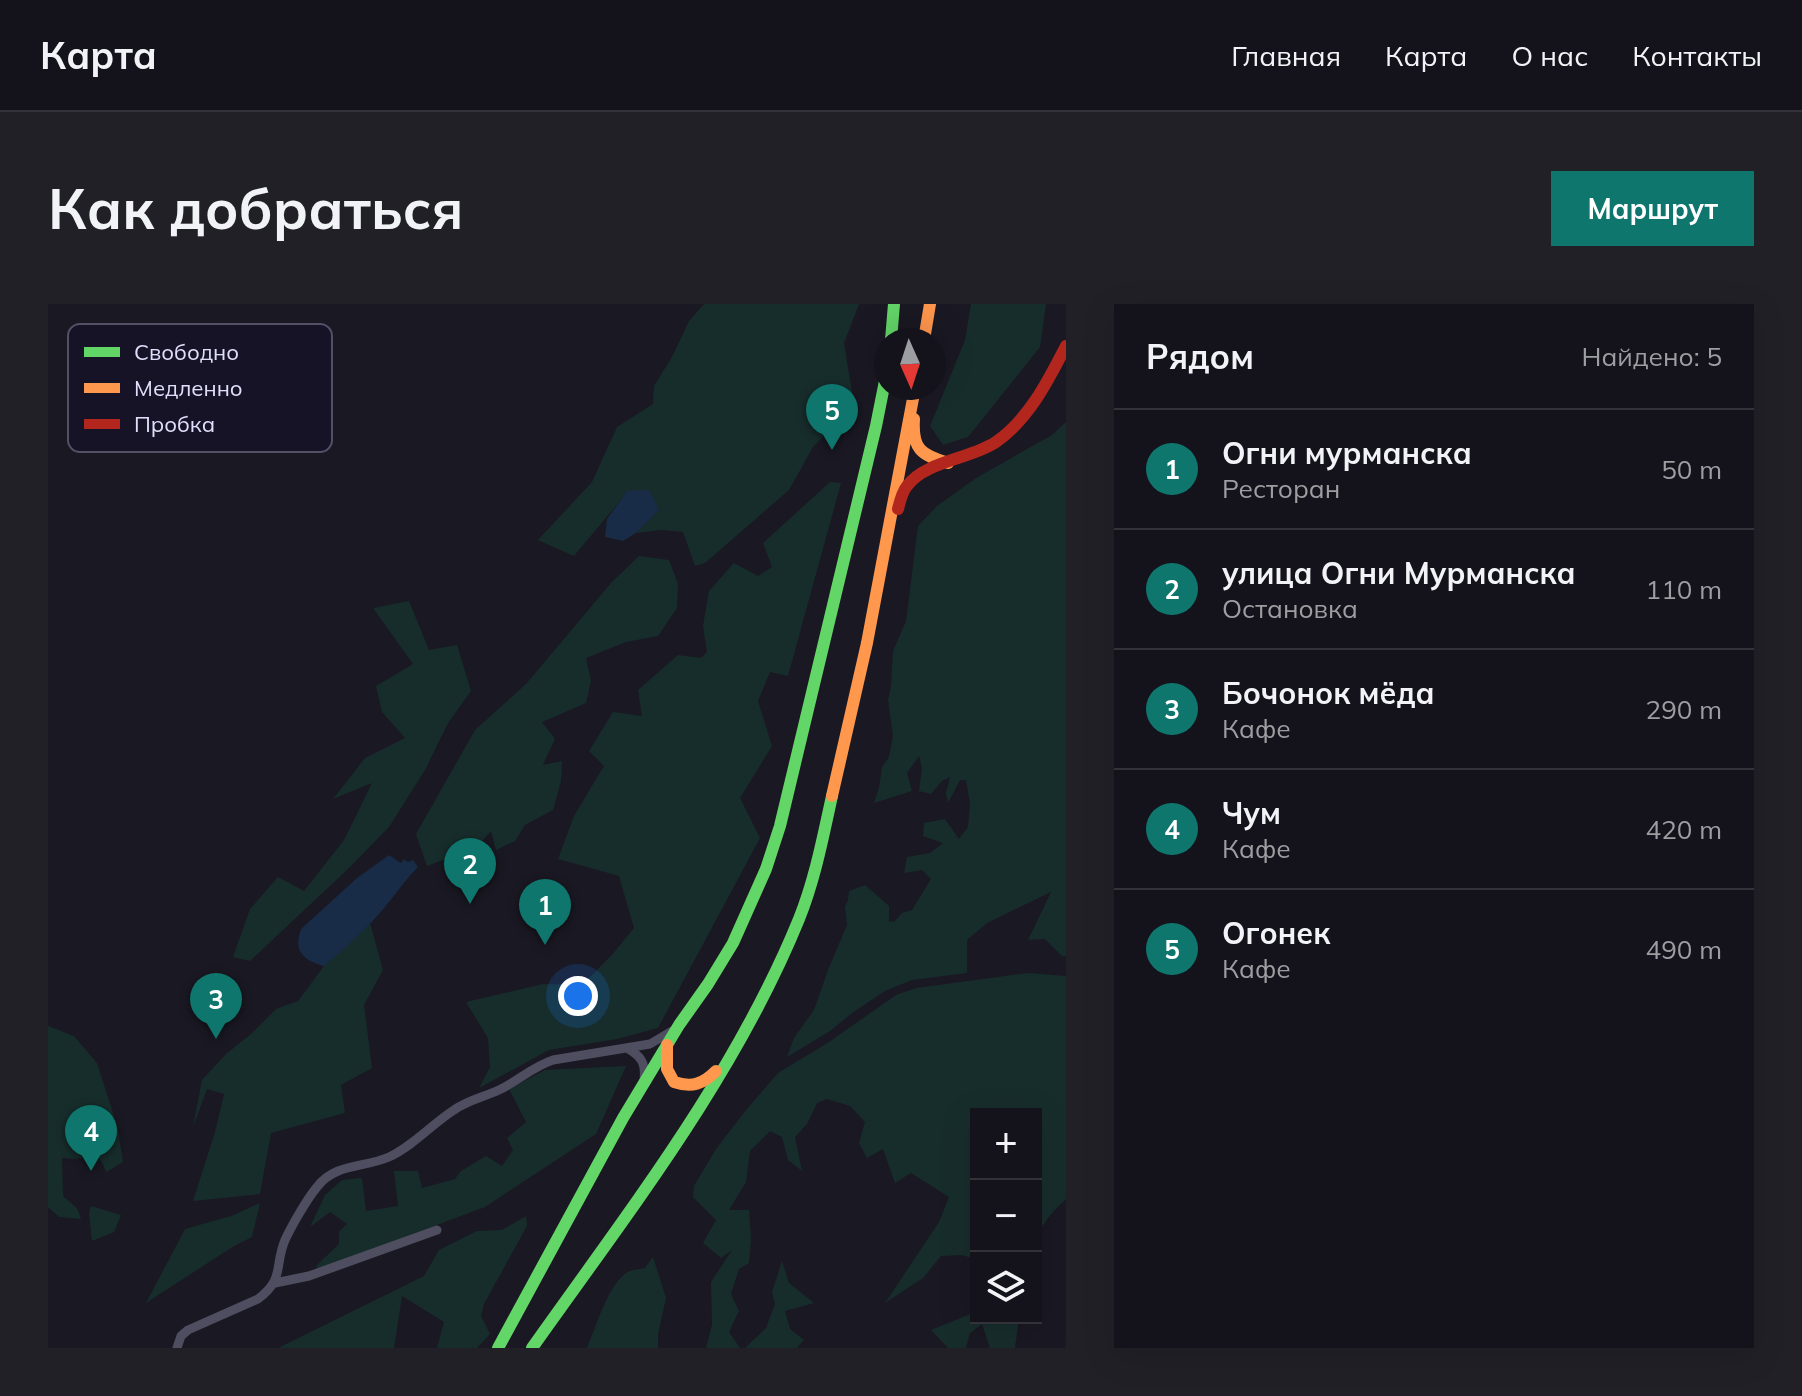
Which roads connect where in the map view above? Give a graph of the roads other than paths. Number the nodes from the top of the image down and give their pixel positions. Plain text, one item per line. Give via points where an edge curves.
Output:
1 (894, 304) edge
2 (930, 304) edge
3 (892, 328) edge
4 (926, 328) edge
5 (1066, 346) edge
6 (881, 400) edge
7 (915, 400) edge
8 (916, 400) edge
9 (948, 463) junction
10 (878, 582) junction
11 (679, 1025) junction
12 (667, 1045) junction
13 (627, 1048) junction
14 (730, 1056) junction
15 (644, 1084) junction
16 (437, 1230) dead end
17 (275, 1283) junction
18 (177, 1348) edge
19 (498, 1348) edge
20 (532, 1348) edge

1 - 3 main road
2 - 4 main road
5 - 9 main road via 1040,395 1018,422 997,441
6 - 11 main road via 780,826 733,943
7 - 10 main road
8 - 9 main road via 913,428 919,449
9 - 10 main road via 921,473 905,488
10 - 14 main road via 815,871 783,957
11 - 12 main road
11 - 13 street via 650,1044
12 - 14 main road via 667,1069 674,1082 693,1087
12 - 15 main road
13 - 15 street via 641,1057
13 - 17 street via 553,1060 468,1102 388,1158 326,1177 285,1240
14 - 20 main road via 674,1147
15 - 19 main road
16 - 17 street
17 - 18 street via 258,1299 188,1330

